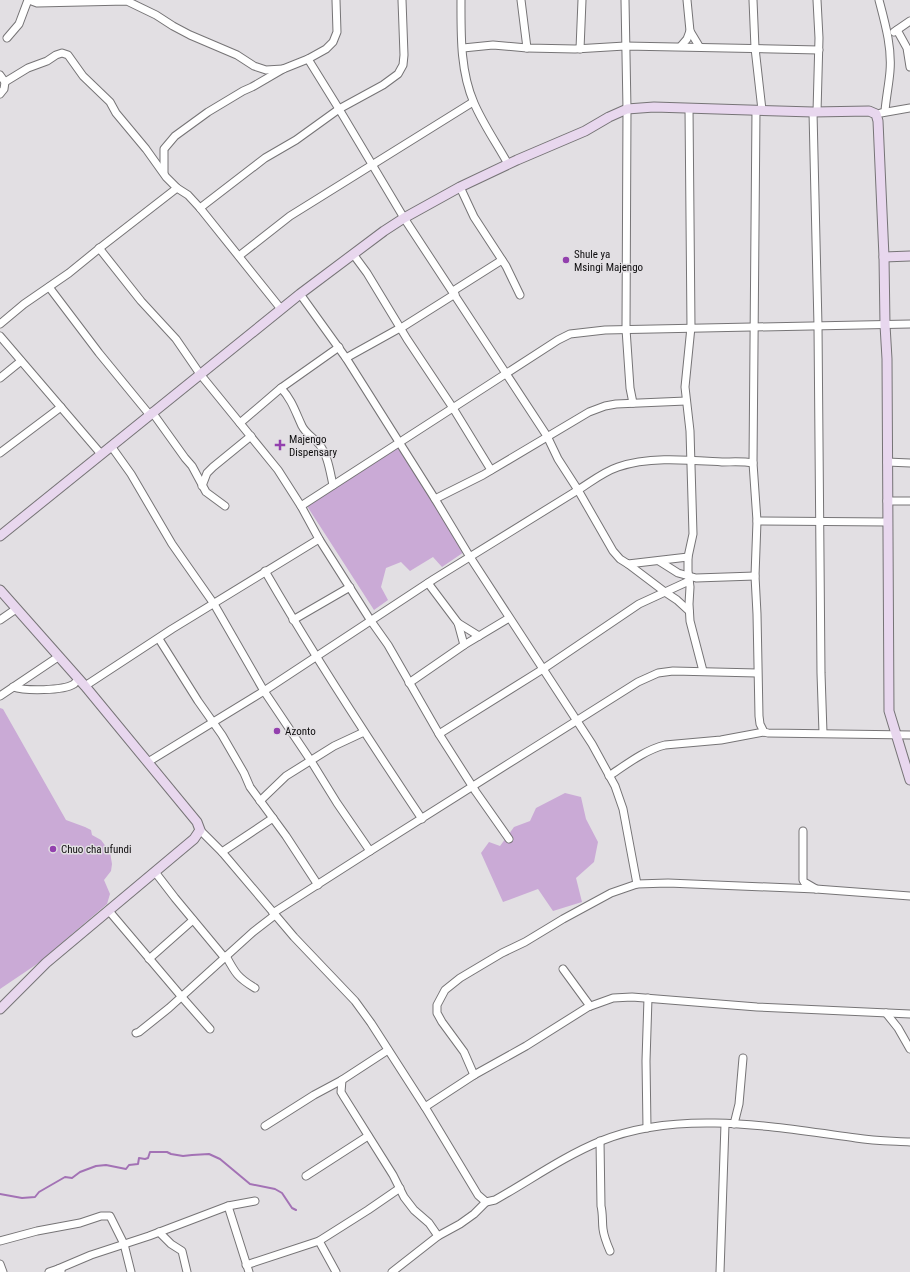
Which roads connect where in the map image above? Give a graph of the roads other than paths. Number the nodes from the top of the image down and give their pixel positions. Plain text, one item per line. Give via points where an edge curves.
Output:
1 (29, 0) edge
2 (336, 0) edge
3 (402, 0) edge
4 (461, 0) edge
5 (522, 0) edge
6 (582, 0) edge
7 (625, 0) edge
8 (687, 0) edge
9 (753, 0) edge
10 (818, 0) edge
11 (879, 0) edge
12 (127, 1) edge
13 (910, 21) edge
14 (897, 30) junction
15 (690, 31) junction
16 (888, 35) junction
17 (7, 38) dead end
18 (626, 46) junction
19 (681, 46) junction
20 (699, 46) junction
21 (908, 47) edge
22 (462, 48) junction
23 (527, 48) junction
24 (755, 48) junction
25 (580, 49) junction
26 (819, 50) junction
27 (308, 59) junction
28 (910, 67) edge
29 (283, 69) junction
30 (0, 75) edge
31 (5, 82) junction
32 (0, 94) edge
33 (474, 102) junction
34 (689, 108) junction
35 (910, 108) edge
36 (339, 109) junction
37 (627, 109) junction
38 (759, 110) junction
39 (815, 112) junction
40 (880, 113) junction
41 (508, 164) junction
42 (372, 165) junction
43 (164, 173) junction
44 (460, 187) junction
45 (177, 188) junction
46 (200, 208) junction
47 (404, 218) junction
48 (99, 248) junction
49 (353, 254) junction
50 (239, 256) junction
51 (910, 256) edge
52 (884, 257) junction
53 (502, 260) junction
54 (49, 288) junction
55 (454, 292) junction
56 (300, 294) junction
57 (520, 295) dead end
58 (281, 309) junction
59 (0, 324) edge
60 (910, 324) edge
61 (885, 325) junction
62 (818, 326) junction
63 (691, 327) junction
64 (400, 328) junction
65 (753, 328) junction
66 (626, 329) junction
67 (0, 336) edge
68 (339, 347) junction
69 (346, 358) junction
70 (22, 360) junction
71 (200, 374) junction
72 (506, 374) junction
73 (0, 378) edge
74 (281, 388) junction
75 (686, 401) junction
76 (633, 403) junction
77 (61, 407) junction
78 (453, 408) junction
79 (151, 413) junction
80 (240, 423) junction
81 (250, 436) junction
82 (547, 436) junction
83 (400, 442) junction
84 (111, 446) junction
85 (0, 453) edge
86 (101, 454) junction
87 (690, 460) junction
88 (888, 462) junction
89 (753, 463) junction
90 (910, 463) edge
91 (491, 470) junction
92 (333, 485) junction
93 (202, 486) junction
94 (578, 490) junction
95 (436, 499) junction
96 (887, 501) junction
97 (910, 501) edge
98 (224, 506) dead end
99 (301, 506) junction
100 (757, 521) junction
101 (820, 522) junction
102 (887, 522) junction
103 (0, 536) edge
104 (319, 539) junction
105 (470, 557) junction
106 (688, 557) junction
107 (659, 561) junction
108 (628, 564) junction
109 (265, 571) junction
110 (755, 576) junction
111 (689, 579) junction
112 (428, 583) junction
113 (350, 587) junction
114 (0, 590) edge
115 (665, 592) junction
116 (214, 604) junction
117 (16, 609) junction
118 (689, 612) junction
119 (509, 618) junction
120 (0, 620) edge
121 (293, 620) junction
122 (371, 621) junction
123 (458, 623) junction
124 (478, 636) junction
125 (159, 639) junction
126 (464, 645) junction
127 (316, 656) junction
128 (58, 657) junction
129 (543, 669) junction
130 (703, 671) junction
131 (757, 673) junction
132 (78, 679) junction
133 (409, 682) junction
134 (85, 686) junction
135 (14, 687) junction
136 (264, 691) junction
137 (0, 696) edge
138 (576, 720) junction
139 (212, 722) junction
140 (364, 732) junction
141 (764, 732) junction
142 (823, 733) junction
143 (439, 734) junction
144 (910, 734) edge
145 (896, 735) junction
146 (311, 761) junction
147 (148, 762) junction
148 (609, 776) junction
149 (910, 780) edge
150 (472, 786) junction
151 (260, 801) junction
152 (273, 818) junction
153 (422, 819) junction
154 (200, 830) junction
155 (803, 830) dead end
156 (509, 838) dead end
157 (370, 850) junction
158 (222, 852) junction
159 (155, 872) junction
160 (636, 884) junction
161 (318, 885) junction
162 (816, 890) junction
163 (910, 896) edge
164 (109, 911) junction
165 (274, 914) junction
166 (193, 920) junction
167 (225, 956) junction
168 (149, 959) junction
169 (563, 968) dead end
170 (255, 988) dead end
171 (181, 996) junction
172 (648, 998) junction
173 (590, 1006) junction
174 (0, 1010) edge
175 (886, 1013) junction
176 (910, 1014) edge
177 (210, 1029) dead end
178 (136, 1033) dead end
179 (910, 1049) edge
180 (388, 1050) junction
181 (743, 1058) dead end
182 (474, 1075) junction
183 (342, 1080) junction
184 (425, 1107) junction
185 (725, 1124) junction
186 (734, 1124) junction
187 (265, 1126) dead end
188 (647, 1128) junction
189 (368, 1136) junction
190 (600, 1141) junction
191 (910, 1142) edge
192 (306, 1176) dead end
193 (400, 1188) junction
194 (255, 1201) dead end
195 (486, 1202) junction
196 (228, 1206) junction
197 (160, 1232) junction
198 (438, 1236) junction
199 (0, 1241) edge
200 (319, 1242) junction
201 (124, 1244) junction
202 (610, 1251) dead end
203 (0, 1264) edge
204 (248, 1269) edge
205 (60, 1271) edge
206 (3, 1272) edge
207 (49, 1272) edge
208 (131, 1272) edge
209 (187, 1272) edge
210 (334, 1272) edge
211 (392, 1272) edge
212 (720, 1272) edge

1 - 12 street via 37,3
1 - 17 street via 19,24
2 - 27 street via 336,38 326,49
3 - 36 street via 404,55 403,65 398,74
4 - 22 street
5 - 23 street
6 - 25 street
7 - 18 street
8 - 15 street
9 - 24 street
10 - 26 street
11 - 16 street
12 - 29 street via 254,66 266,70
13 - 14 street
14 - 16 street
14 - 21 street
15 - 19 street
15 - 20 street
16 - 40 street via 890,71
18 - 19 street
18 - 25 street
18 - 37 street
19 - 20 street
20 - 24 street
21 - 28 street
22 - 23 street via 493,45
22 - 33 street via 465,71
23 - 25 street
24 - 26 street
24 - 38 street
26 - 39 street
27 - 29 street
27 - 36 street
29 - 43 street via 242,91 174,136 164,149
30 - 31 street
31 - 32 street
31 - 43 street via 56,55 68,54 83,76 110,102
33 - 41 street
33 - 42 street
34 - 37 street
34 - 38 street
34 - 63 street
35 - 40 street
36 - 42 street
36 - 46 street via 296,140 265,158
37 - 41 street via 585,131
37 - 66 street
38 - 39 street
38 - 65 street
39 - 40 street
39 - 62 street
40 - 52 street via 878,121
41 - 44 street
42 - 47 street
42 - 50 street via 290,216
43 - 45 street
44 - 47 street
44 - 53 street via 474,217
45 - 46 street
45 - 48 street
46 - 50 street
47 - 49 street
47 - 55 street
48 - 54 street
48 - 71 street via 141,301 176,339
49 - 56 street
49 - 64 street via 368,273
50 - 58 street
51 - 52 street
52 - 61 street
53 - 55 street
53 - 57 street
54 - 59 street
54 - 79 street via 99,353
55 - 64 street
55 - 72 street
56 - 58 street
56 - 68 street
58 - 71 street
60 - 61 street
61 - 62 street
61 - 88 street
62 - 65 street
62 - 101 street
63 - 65 street
63 - 66 street
63 - 75 street
64 - 69 street
64 - 78 street
65 - 89 street
66 - 72 street via 570,334
66 - 76 street
67 - 70 street
68 - 69 street
68 - 74 street
69 - 83 street
70 - 73 street
70 - 77 street
71 - 79 street
71 - 80 street
72 - 78 street
72 - 82 street
74 - 80 street
74 - 92 street via 289,396 306,431 323,450
75 - 76 street
75 - 87 street
76 - 82 street via 605,406 589,412
77 - 85 street
77 - 86 street
78 - 83 street
78 - 91 street
79 - 84 street
79 - 93 street via 192,466
80 - 81 street
81 - 93 street via 207,473
81 - 99 street via 278,470
82 - 91 street
82 - 94 street
83 - 92 street
83 - 95 street
84 - 86 street
84 - 116 street via 131,474 172,544
86 - 103 street
87 - 89 street
87 - 94 street via 630,463 600,476
87 - 106 street via 693,534
88 - 90 street
88 - 96 street
89 - 100 street
91 - 95 street
92 - 99 street
93 - 98 street
94 - 105 street
94 - 108 street via 613,551
95 - 105 street
96 - 97 street
96 - 102 street
99 - 104 street
100 - 101 street
100 - 110 street
101 - 102 street
101 - 142 street
102 - 145 street via 889,711
104 - 109 street
104 - 113 street
105 - 112 street
105 - 119 street
106 - 107 street
106 - 111 street
107 - 108 street
107 - 111 street
108 - 115 street
109 - 116 street
109 - 121 street
110 - 111 street
110 - 131 street via 758,614
111 - 115 street
111 - 118 street
112 - 122 street
112 - 123 street
113 - 121 street
113 - 122 street
114 - 117 street
115 - 118 street
115 - 129 street via 649,598 623,614
116 - 125 street
116 - 136 street
117 - 120 street
117 - 128 street
118 - 130 street
119 - 124 street
119 - 129 street
121 - 127 street
122 - 127 street
122 - 133 street
123 - 124 street
123 - 126 street
124 - 126 street
125 - 134 street
125 - 139 street
126 - 133 street
127 - 136 street
127 - 140 street
128 - 132 street
128 - 135 street
129 - 138 street
129 - 143 street
130 - 131 street
130 - 138 street via 658,673 638,682
131 - 141 street via 758,716
132 - 134 street
132 - 135 street via 74,684 59,688 41,690
133 - 143 street
134 - 147 street
135 - 137 street
136 - 139 street
136 - 146 street
138 - 148 street
138 - 150 street
139 - 147 street
139 - 151 street
140 - 146 street via 334,746
140 - 153 street
141 - 142 street
141 - 148 street via 659,747
142 - 145 street
143 - 150 street
144 - 145 street
145 - 149 street
146 - 151 street via 286,776
146 - 157 street
147 - 154 street via 197,822
148 - 160 street via 623,809
150 - 153 street
150 - 156 street
151 - 152 street
152 - 158 street
152 - 161 street
153 - 157 street
154 - 158 street
154 - 159 street via 194,839
155 - 162 street via 803,880
157 - 161 street
158 - 165 street
159 - 164 street
159 - 166 street
160 - 162 street via 668,883
160 - 182 street via 563,919 460,978 445,990 437,1005 437,1013 464,1052
161 - 165 street
162 - 163 street
164 - 168 street
164 - 174 street via 46,963
165 - 167 street
165 - 180 street via 355,1001
166 - 167 street
166 - 168 street
167 - 170 street via 242,981
167 - 171 street
168 - 171 street
169 - 173 street
171 - 177 street
171 - 178 street
172 - 173 street via 613,998
172 - 175 street via 757,1007
172 - 188 street
173 - 182 street
175 - 176 street
175 - 179 street
180 - 183 street
180 - 184 street
181 - 186 street
182 - 184 street
183 - 187 street
183 - 189 street via 341,1092
184 - 195 street via 478,1195
185 - 186 street
185 - 188 street via 677,1124
185 - 212 street
186 - 191 street
188 - 190 street
189 - 192 street
189 - 193 street
190 - 195 street via 495,1200
190 - 202 street via 601,1206 605,1239
193 - 198 street via 414,1210 429,1223
193 - 200 street
194 - 196 street
195 - 198 street via 469,1217
196 - 197 street
196 - 204 street
197 - 201 street
197 - 209 street via 170,1244 182,1251
198 - 211 street
199 - 201 street via 107,1215 112,1217
200 - 204 street
200 - 210 street
201 - 205 street via 91,1255
201 - 208 street
203 - 206 street
205 - 207 street

